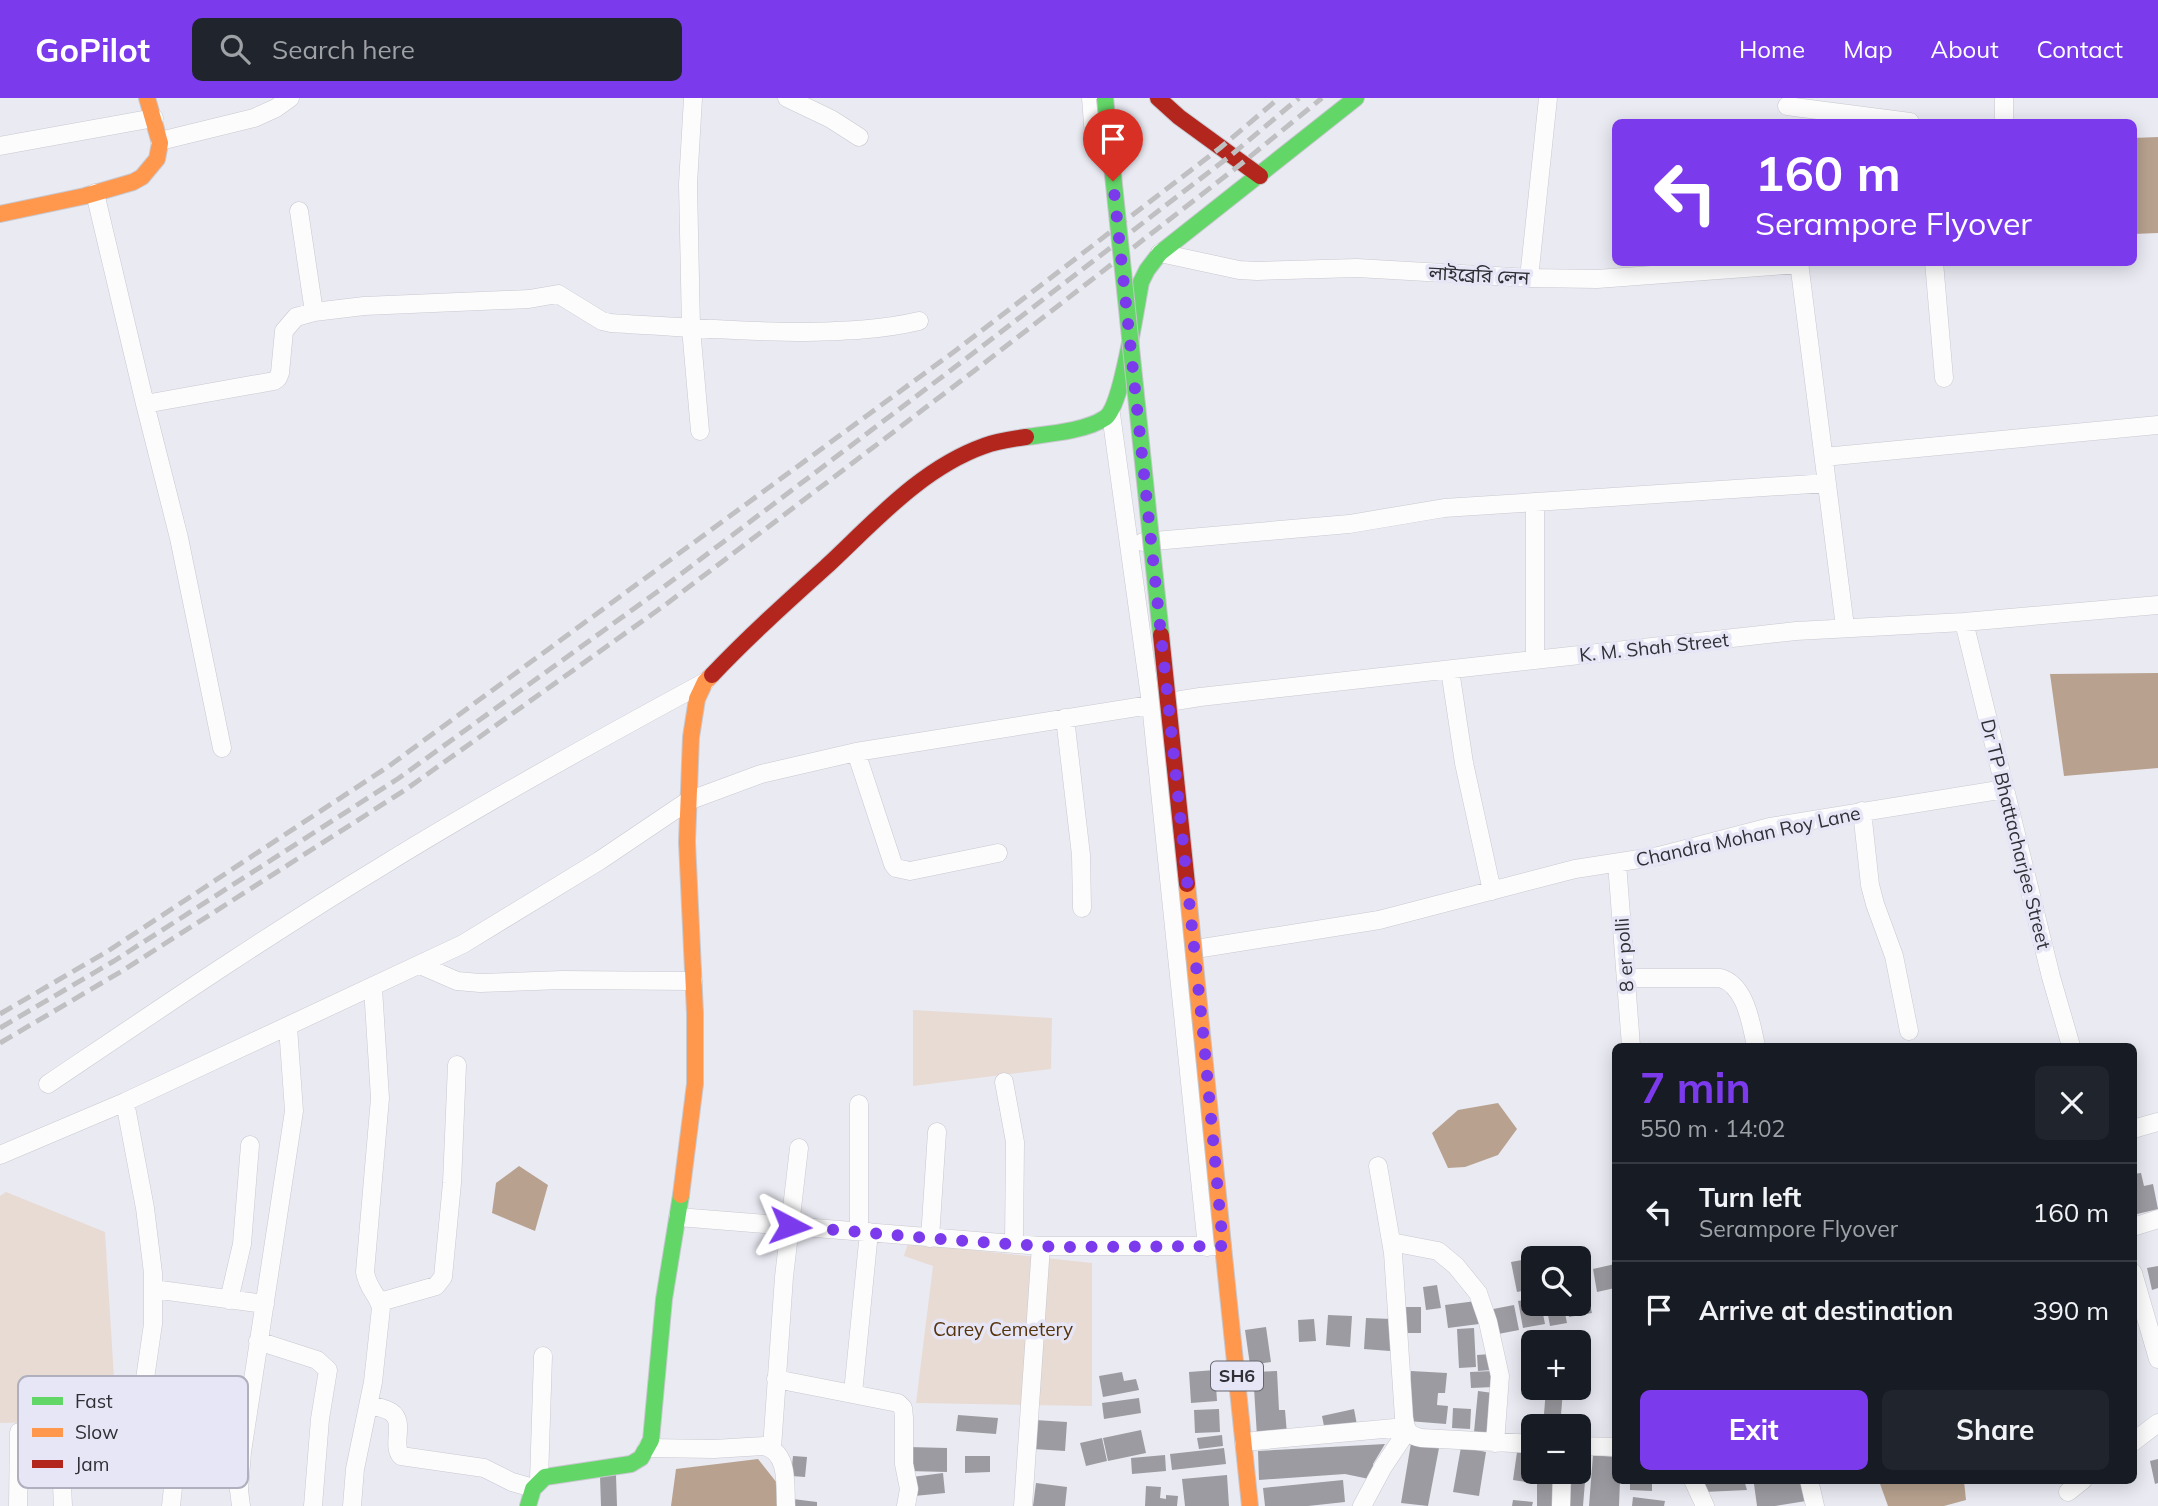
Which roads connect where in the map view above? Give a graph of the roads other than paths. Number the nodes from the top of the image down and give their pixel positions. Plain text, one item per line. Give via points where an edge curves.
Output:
1 (147, 98) edge
2 (290, 98) edge
3 (693, 98) edge
4 (787, 98) edge
5 (1091, 98) edge
6 (1105, 98) edge
7 (1158, 98) edge
8 (1356, 98) edge
9 (1548, 98) edge
10 (2004, 98) edge
11 (1787, 109) edge
12 (154, 118) junction
13 (1882, 119) edge
14 (2004, 119) edge
15 (859, 137) dead end
16 (160, 141) junction
17 (0, 146) edge
18 (1095, 149) dead end
19 (1260, 176) junction
20 (95, 193) junction
21 (299, 211) dead end
22 (0, 214) edge
23 (1160, 253) junction
24 (1761, 266) edge
25 (1799, 266) edge
26 (1934, 266) edge
27 (1529, 278) junction
28 (314, 312) junction
29 (919, 321) dead end
30 (691, 328) junction
31 (1944, 378) dead end
32 (145, 404) junction
33 (1111, 414) junction
34 (2158, 425) edge
35 (701, 431) dead end
36 (1824, 457) junction
37 (1827, 483) junction
38 (1535, 502) junction
39 (1129, 543) junction
40 (2158, 606) edge
41 (1964, 622) junction
42 (1845, 627) junction
43 (1535, 660) junction
44 (1450, 670) junction
45 (705, 682) junction
46 (1151, 704) junction
47 (1065, 718) junction
48 (222, 748) dead end
49 (856, 752) junction
50 (2005, 789) junction
51 (688, 801) junction
52 (1862, 811) junction
53 (998, 853) dead end
54 (1617, 863) junction
55 (1492, 891) junction
56 (1082, 908) dead end
57 (1177, 952) junction
58 (420, 965) junction
59 (1626, 978) junction
60 (693, 981) junction
61 (373, 988) junction
62 (288, 1027) junction
63 (1909, 1031) dead end
64 (1631, 1043) edge
65 (1755, 1043) edge
66 (2070, 1043) edge
67 (457, 1065) dead end
68 (1004, 1082) dead end
69 (48, 1084) dead end
70 (125, 1102) junction
71 (859, 1104) dead end
72 (2158, 1122) edge
73 (2137, 1128) edge
74 (937, 1132) dead end
75 (250, 1145) dead end
76 (799, 1148) dead end
77 (0, 1155) edge
78 (1378, 1166) dead end
79 (678, 1217) junction
80 (2158, 1219) edge
81 (790, 1226) junction
82 (2137, 1226) edge
83 (864, 1232) junction
84 (930, 1238) junction
85 (1391, 1242) junction
86 (1014, 1244) junction
87 (1041, 1246) junction
88 (1215, 1247) junction
89 (2137, 1286) edge
90 (153, 1289) junction
91 (229, 1300) junction
92 (380, 1302) junction
93 (265, 1304) junction
94 (258, 1341) junction
95 (544, 1356) dead end
96 (2158, 1359) edge
97 (145, 1376) edge
98 (776, 1379) junction
99 (853, 1393) junction
100 (369, 1405) junction
101 (248, 1414) edge
102 (2158, 1423) edge
103 (1406, 1429) junction
104 (2137, 1439) edge
105 (1244, 1442) junction
106 (1495, 1443) junction
107 (1521, 1444) edge
108 (1591, 1446) edge
109 (1612, 1447) edge
110 (647, 1448) junction
111 (772, 1448) junction
112 (536, 1484) junction
113 (1562, 1484) edge
114 (1695, 1484) edge
115 (1810, 1484) edge
116 (2078, 1484) edge
117 (18, 1488) edge
118 (62, 1488) edge
119 (173, 1488) edge
120 (239, 1488) edge
121 (2068, 1492) dead end
122 (18, 1506) edge
123 (63, 1506) edge
124 (171, 1506) edge
125 (241, 1506) edge
126 (313, 1506) edge
127 (352, 1506) edge
128 (528, 1506) edge
129 (786, 1506) edge
130 (906, 1506) edge
131 (1023, 1506) edge
132 (1250, 1506) edge
133 (1362, 1506) edge
134 (1561, 1506) edge
135 (1705, 1506) edge
136 (1815, 1506) edge

1 - 12 street
2 - 16 street via 254,118
3 - 30 street via 688,184
4 - 15 street
5 - 18 street
6 - 88 street, SH6, bridge via 1210,1098
7 - 19 street
8 - 19 street
9 - 27 street
10 - 14 street
11 - 13 street
12 - 16 street
12 - 17 street
16 - 20 street via 157,159 142,177
19 - 23 street
20 - 22 street
20 - 32 street
21 - 28 street
23 - 27 street, লাইব্রেরি লেন via 1239,270 1357,268
23 - 33 street via 1141,282
24 - 27 street, লাইব্রেরি লেন via 1597,279
25 - 36 street
26 - 31 street
28 - 30 street via 554,294 602,321
28 - 32 street via 296,317 286,327 280,373 274,381
29 - 30 street via 851,332
30 - 35 street
32 - 48 street via 179,538
33 - 39 street
33 - 45 street via 1086,426 985,445 934,472 777,609
34 - 36 street
36 - 37 street
37 - 38 street
37 - 42 street
38 - 39 street
38 - 43 street
39 - 46 street
40 - 41 street, K. M. Shah Street
41 - 42 street, K. M. Shah Street
41 - 50 street, Dr TP Bhattacharjee Street
42 - 43 street, K. M. Shah Street
43 - 44 street, K. M. Shah Street
44 - 46 street, K. M. Shah Street
44 - 55 street
45 - 51 street via 694,711
45 - 69 street via 383,865
46 - 47 street, K. M. Shah Street
46 - 57 street
47 - 49 street, K. M. Shah Street
47 - 56 street via 1081,855
49 - 51 street, K. M. Shah Street via 761,774
49 - 53 street via 896,869 910,871
50 - 52 street, Chandra Mohan Roy Lane
50 - 66 street, Dr TP Bhattacharjee Street
51 - 58 street, K. M. Shah Street via 482,934
51 - 60 street
52 - 54 street, Chandra Mohan Roy Lane
52 - 63 street via 1870,885 1894,956
54 - 55 street, Chandra Mohan Roy Lane
54 - 59 street, 8 er polli
55 - 57 street, Chandra Mohan Roy Lane via 1379,920
57 - 88 street
58 - 60 street via 457,981 480,983
58 - 61 street, K. M. Shah Street
59 - 64 street, 8 er polli
59 - 65 street via 1726,979 1744,1001
60 - 79 street via 695,1084
61 - 62 street, K. M. Shah Street
61 - 92 street via 380,1098 365,1272
62 - 70 street, K. M. Shah Street
62 - 93 street via 294,1111
67 - 92 street via 443,1277 436,1286
68 - 86 street via 1015,1142
70 - 77 street, K. M. Shah Street
70 - 90 street via 145,1208
71 - 83 street
72 - 73 street
74 - 84 street
75 - 91 street via 242,1244
76 - 81 street
78 - 85 street
79 - 81 street
79 - 110 street
80 - 82 street
81 - 83 street
81 - 98 street
83 - 84 street
83 - 99 street
84 - 86 street
85 - 103 street
85 - 106 street via 1438,1251 1479,1293 1500,1376
86 - 87 street
87 - 88 street
87 - 131 street
88 - 105 street, SH6
89 - 96 street
90 - 91 street
90 - 97 street
91 - 93 street
92 - 100 street
93 - 94 street
94 - 101 street
94 - 126 street via 317,1360 328,1370
95 - 112 street
98 - 99 street
98 - 111 street
99 - 130 street via 903,1408 909,1489
100 - 112 street via 395,1415 401,1456 484,1468 512,1482
100 - 127 street
102 - 104 street
103 - 105 street
103 - 106 street via 1422,1438
103 - 133 street
105 - 132 street, SH6
106 - 107 street
108 - 109 street
110 - 111 street
110 - 112 street via 631,1464 545,1477
111 - 129 street via 784,1471
112 - 128 street
113 - 134 street
114 - 135 street
115 - 136 street
116 - 121 street
117 - 122 street
118 - 123 street
119 - 124 street
120 - 125 street

